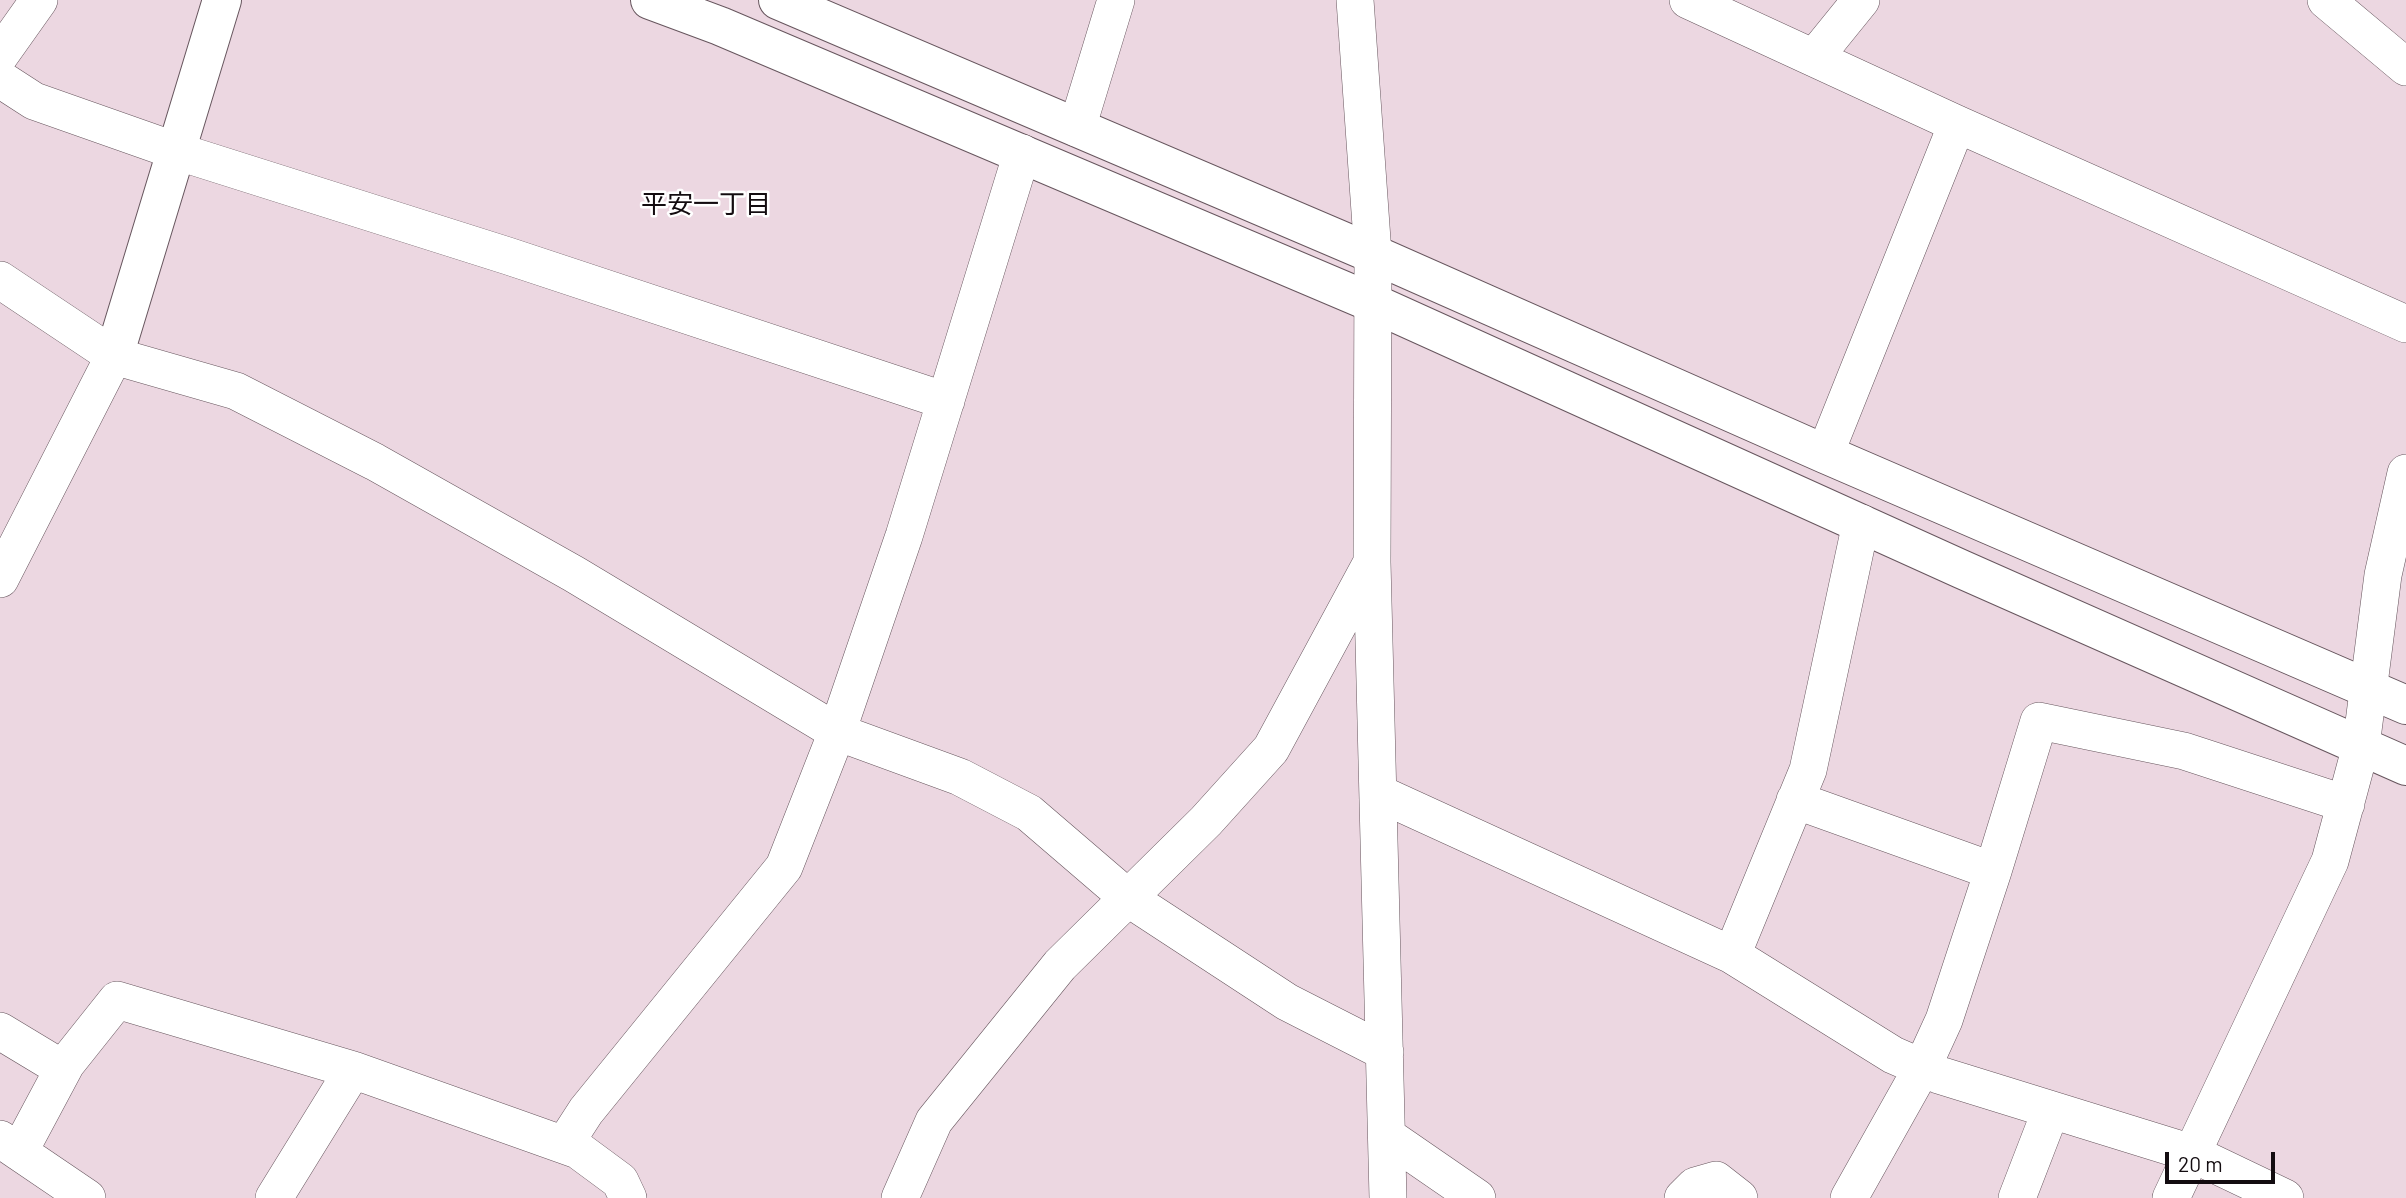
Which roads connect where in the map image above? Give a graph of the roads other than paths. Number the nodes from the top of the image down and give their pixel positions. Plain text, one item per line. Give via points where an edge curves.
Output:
1 (39, 0) edge
2 (222, 0) edge
3 (650, 0) edge
4 (778, 0) edge
5 (1116, 0) edge
6 (1355, 0) edge
7 (1688, 0) edge
8 (1861, 0) edge
9 (2326, 0) edge
10 (0, 55) edge
11 (1814, 58) junction
12 (2406, 67) edge
13 (0, 79) edge
14 (1957, 124) junction
15 (1077, 128) junction
16 (176, 151) junction
17 (1022, 153) junction
18 (1373, 254) junction
19 (0, 280) edge
20 (1373, 303) junction
21 (2406, 324) edge
22 (114, 356) junction
23 (946, 401) junction
24 (1825, 454) junction
25 (2406, 473) edge
26 (1861, 523) junction
27 (1372, 562) junction
28 (0, 579) edge
29 (2368, 689) junction
30 (2406, 705) edge
31 (837, 732) junction
32 (2361, 746) junction
33 (2406, 766) edge
34 (1378, 793) junction
35 (1795, 800) junction
36 (2346, 804) junction
37 (1993, 871) junction
38 (1128, 898) junction
39 (1732, 955) junction
40 (0, 1031) edge
41 (1385, 1052) junction
42 (1923, 1068) junction
43 (64, 1069) junction
44 (353, 1070) junction
45 (2051, 1110) junction
46 (1387, 1136) junction
47 (10, 1145) edge
48 (564, 1145) junction
49 (2191, 1153) junction
50 (87, 1198) edge
51 (274, 1198) edge
52 (628, 1198) edge
53 (900, 1198) edge
54 (1388, 1198) edge
55 (1476, 1198) edge
56 (1683, 1198) edge
57 (1740, 1198) edge
58 (1849, 1198) edge
59 (2017, 1198) edge
60 (2171, 1198) edge
61 (2285, 1198) edge

1 - 10 street
2 - 16 street
3 - 17 street
4 - 15 street
5 - 15 street
6 - 18 street
7 - 11 street
8 - 11 street
9 - 12 street
11 - 14 street
13 - 16 street via 34,101
14 - 21 street
14 - 24 street
15 - 18 street
16 - 22 street
16 - 23 street
17 - 20 street
17 - 23 street
18 - 20 street
18 - 24 street
19 - 22 street
20 - 26 street
20 - 27 street
22 - 28 street
22 - 31 street via 236,391 375,462 574,574
23 - 31 street
24 - 29 street
25 - 29 street via 2383,575
26 - 32 street
26 - 35 street via 1808,769
27 - 34 street
27 - 38 street via 1271,749
29 - 30 street
29 - 32 street
31 - 38 street via 960,778 1029,813
31 - 48 street via 784,867 586,1111
32 - 33 street
32 - 36 street
34 - 39 street
34 - 41 street
35 - 37 street
35 - 39 street
36 - 37 street via 2184,751 2039,721
36 - 49 street via 2330,861
37 - 42 street via 1944,1020
38 - 41 street via 1287,1002
38 - 53 street via 1060,965 934,1122
39 - 42 street via 1892,1055
40 - 43 street
41 - 46 street
42 - 45 street
42 - 58 street
43 - 44 street via 117,1000
43 - 47 street
44 - 48 street
44 - 51 street
45 - 49 street
45 - 59 street
46 - 54 street
46 - 55 street
47 - 50 street
48 - 52 street via 620,1181
49 - 60 street
49 - 61 street
56 - 57 street via 1695,1186 1716,1180

